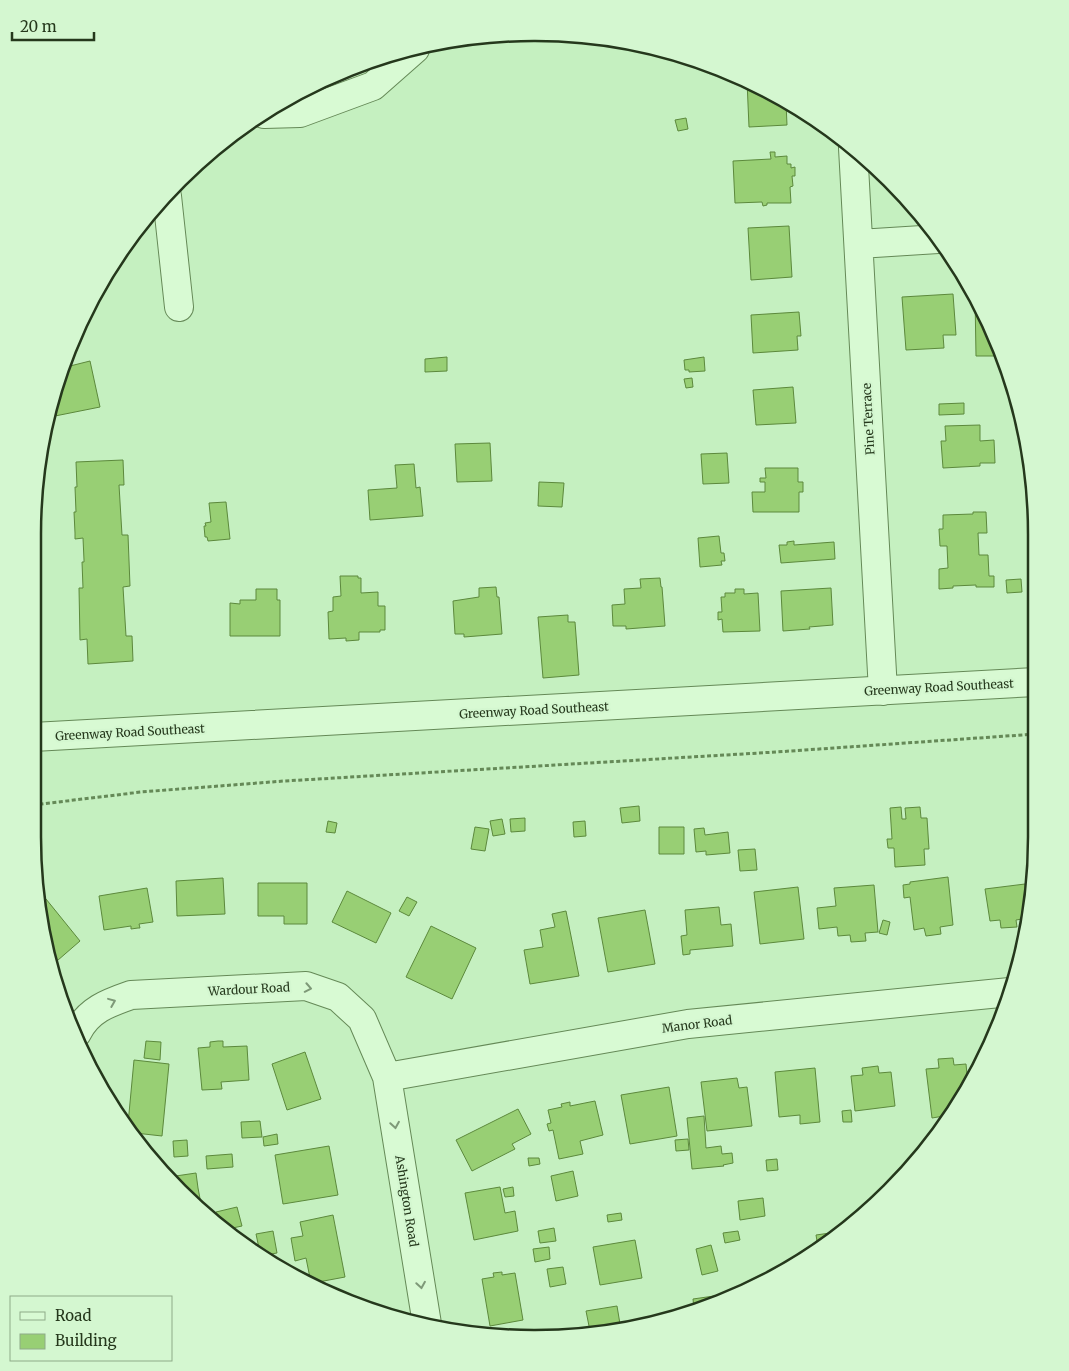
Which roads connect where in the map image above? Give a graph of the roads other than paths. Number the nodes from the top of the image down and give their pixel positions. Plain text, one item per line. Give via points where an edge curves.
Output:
1 (404, 59) edge
2 (277, 114) edge
3 (854, 159) edge
4 (165, 208) edge
5 (930, 240) edge
6 (859, 244) junction
7 (179, 307) dead end
8 (1028, 682) edge
9 (883, 691) junction
10 (41, 737) edge
11 (1003, 993) edge
12 (80, 1027) edge
13 (387, 1077) junction
14 (426, 1317) edge

1 - 2 street via 373,86 300,113
3 - 6 street, Pine Terrace
4 - 7 street
5 - 6 street
6 - 9 street, Pine Terrace
8 - 9 street, Greenway Road Southeast
9 - 10 street, Greenway Road Southeast
11 - 13 street, Manor Road via 688,1024
12 -> 13 street, Wardour Road via 106,1004 131,995 306,986 338,997 362,1019
13 -> 14 street, Ashington Road

